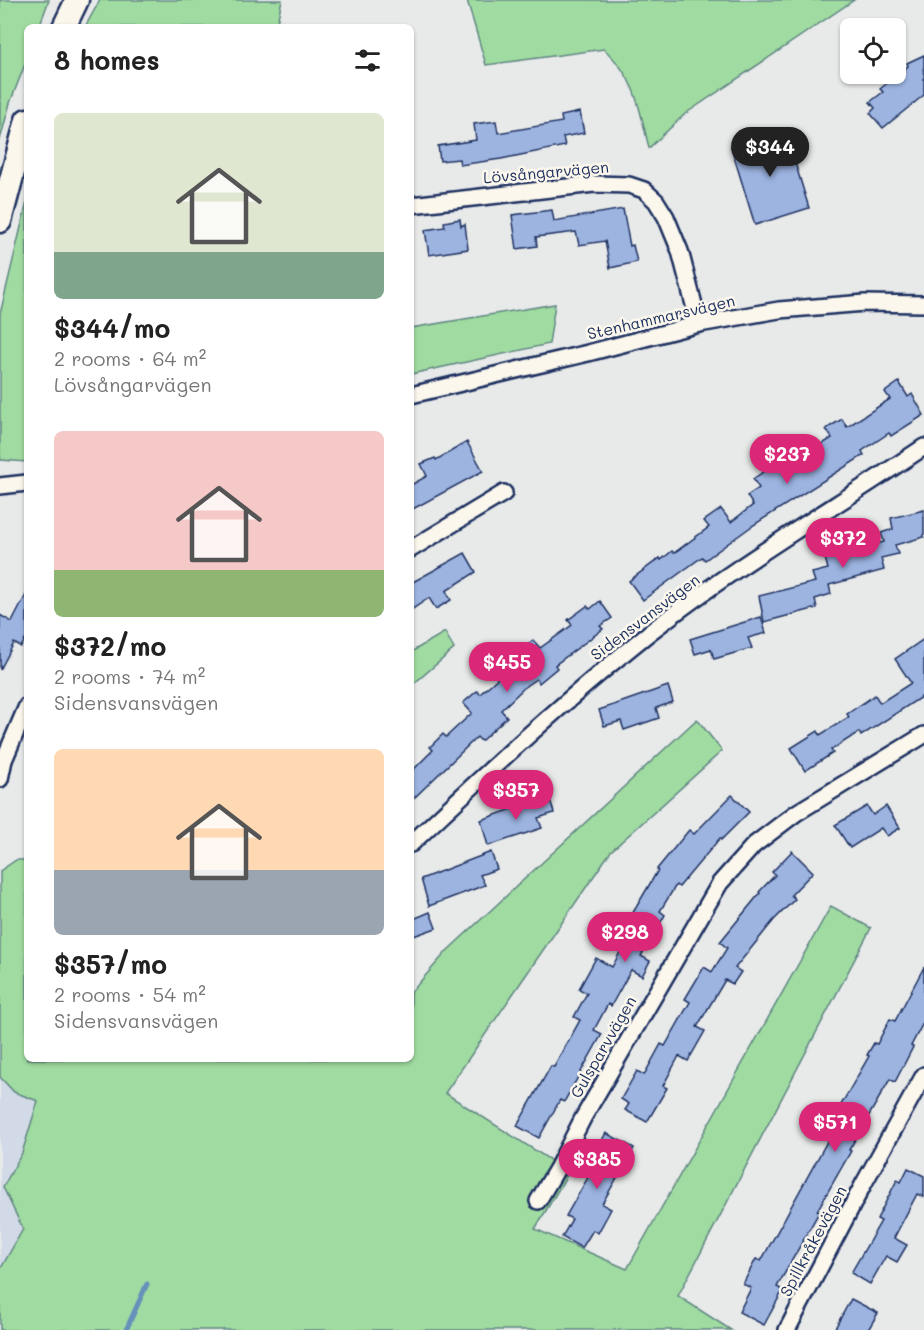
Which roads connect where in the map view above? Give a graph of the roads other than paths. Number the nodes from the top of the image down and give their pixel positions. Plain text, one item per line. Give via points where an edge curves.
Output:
1 (77, 0) edge
2 (65, 24) edge
3 (24, 131) edge
4 (414, 205) edge
5 (0, 220) edge
6 (924, 304) edge
7 (699, 324) junction
8 (414, 394) edge
9 (924, 447) edge
10 (24, 483) edge
11 (0, 486) edge
12 (504, 494) dead end
13 (414, 547) edge
14 (24, 713) edge
15 (924, 735) edge
16 (0, 779) edge
17 (414, 841) edge
18 (924, 1075) edge
19 (538, 1201) dead end
20 (787, 1330) edge

1 - 2 main road
3 - 5 main road
4 - 7 street, Lövsångarvägen via 594,183 644,190 666,217 680,251
6 - 7 street, Stenhammarsvägen via 865,303 789,309
7 - 8 street, Stenhammarsvägen
9 - 17 street, Sidensvansvägen via 651,632 506,753
10 - 11 street
12 - 13 street
14 - 16 street
15 - 19 street, Gulsparvvägen via 796,813 754,845 720,883
18 - 20 street, Spillkråkevägen

